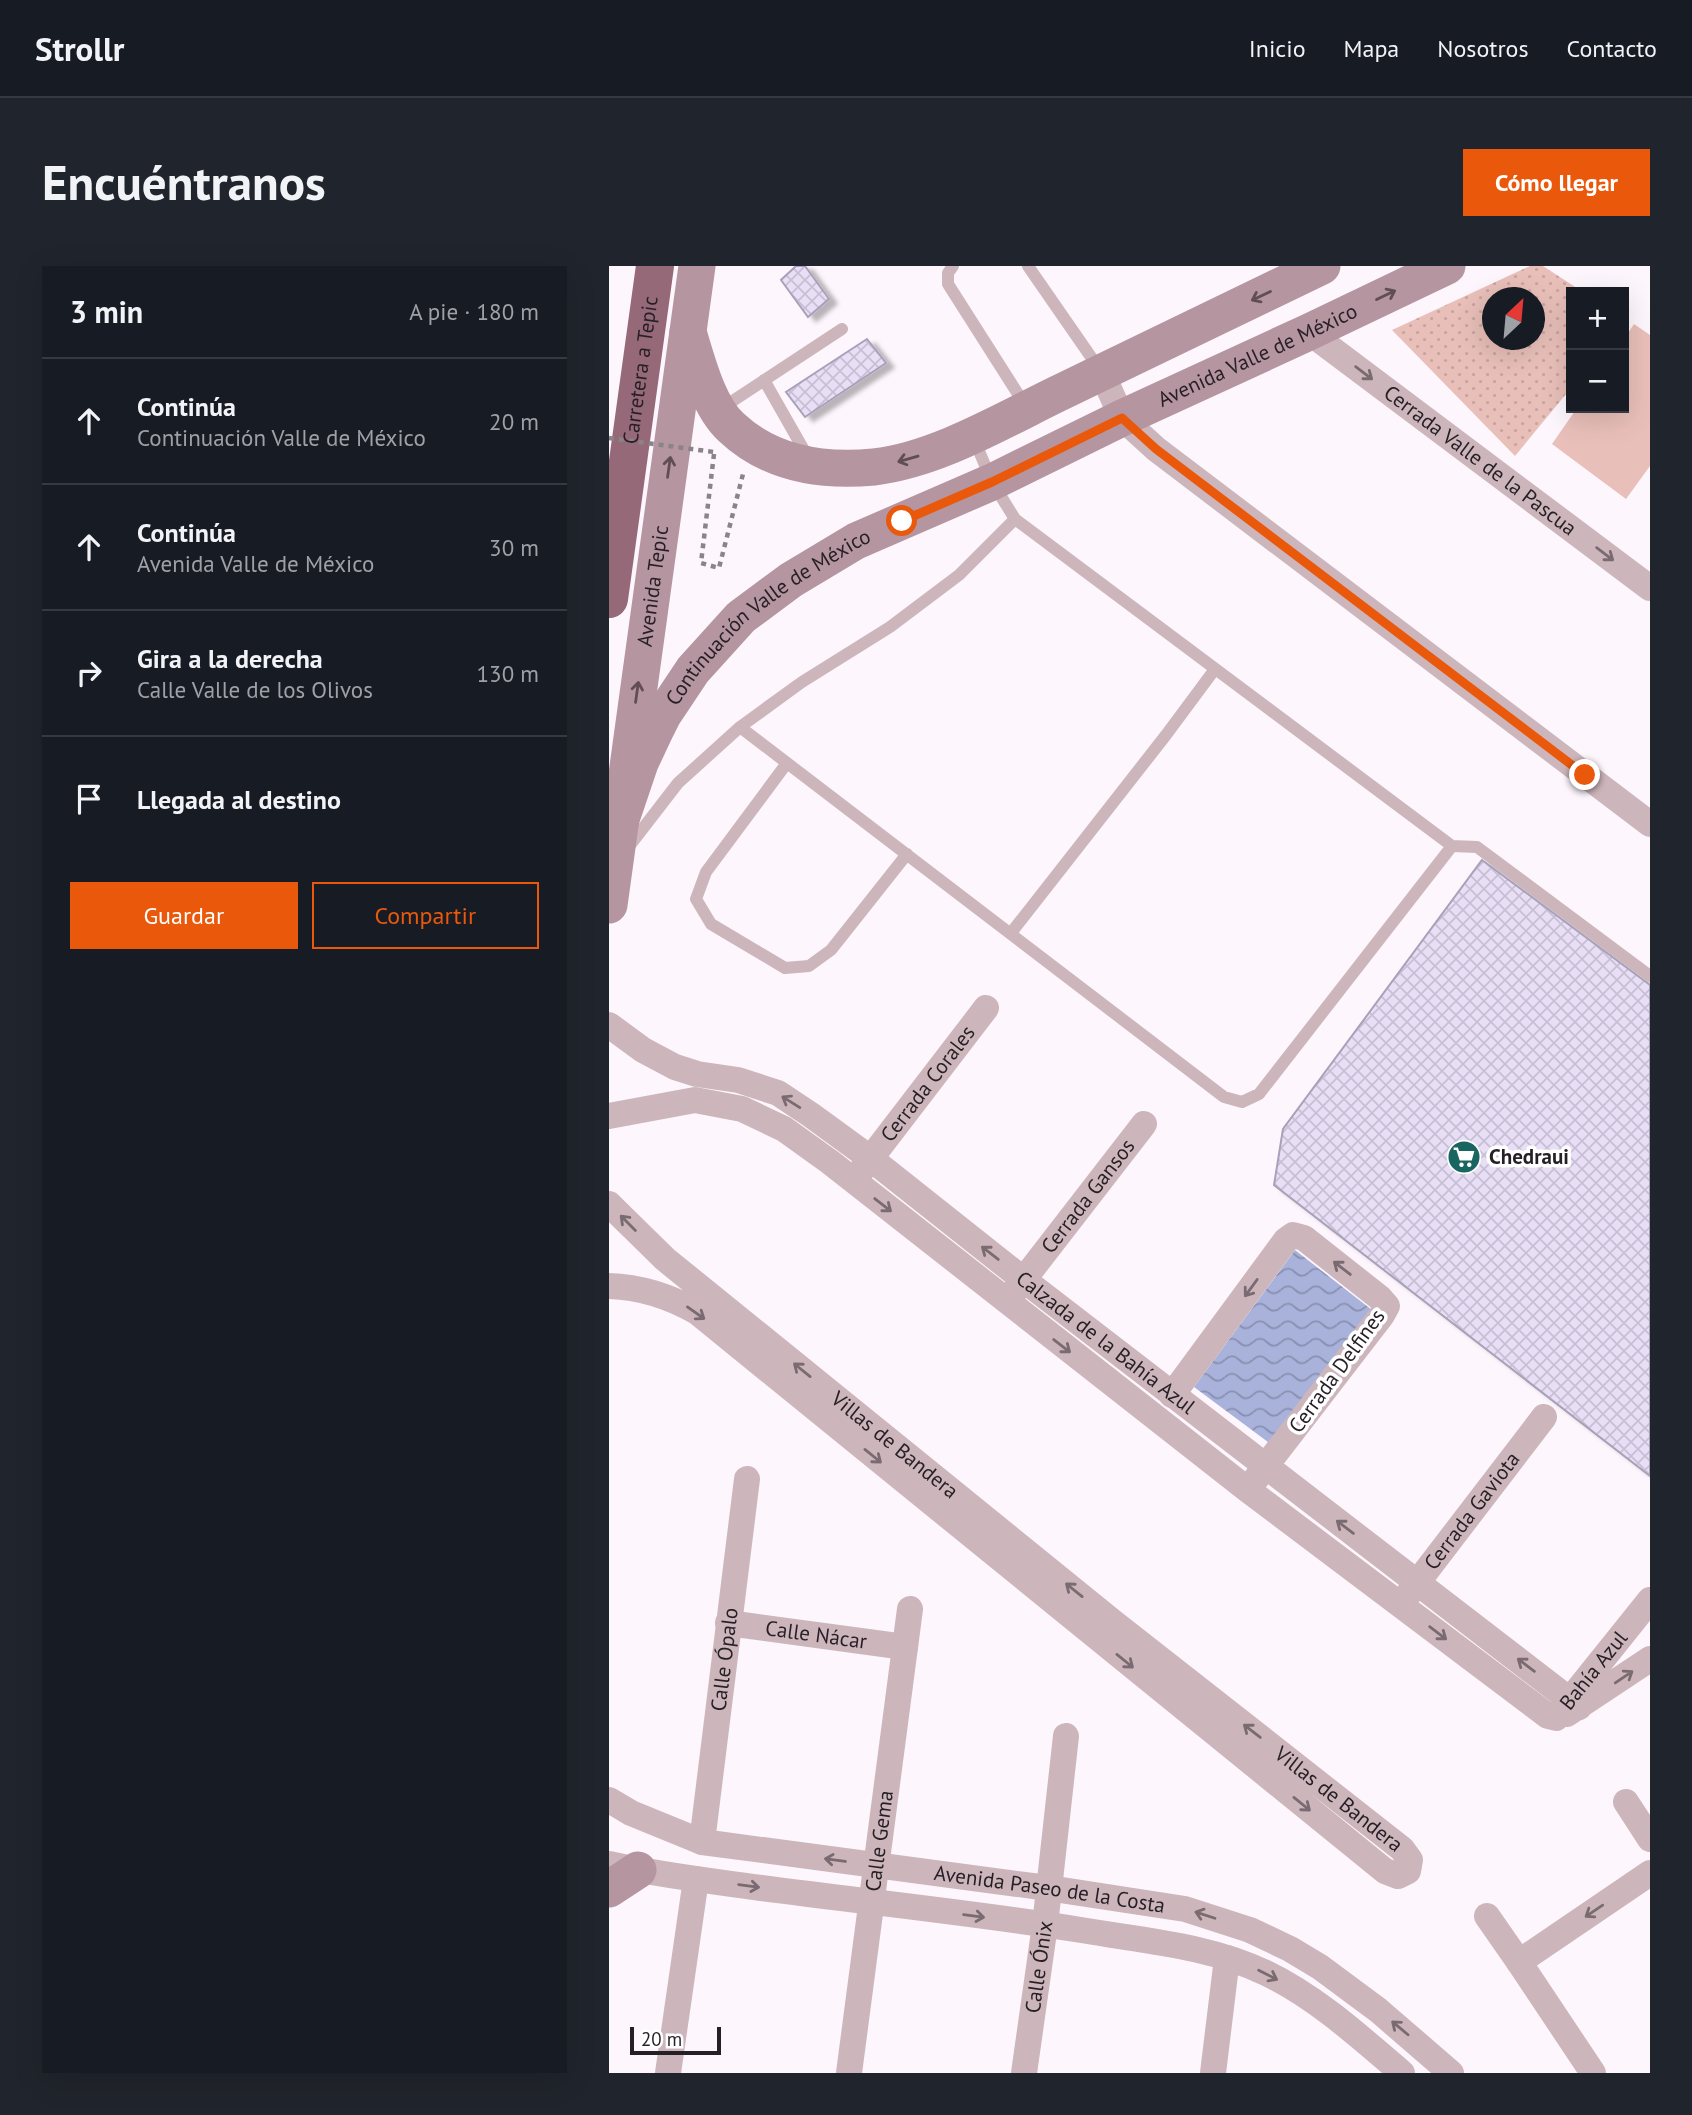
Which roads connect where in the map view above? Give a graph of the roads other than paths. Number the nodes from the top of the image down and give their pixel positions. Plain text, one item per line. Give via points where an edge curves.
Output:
1 (655, 266) edge
2 (697, 266) edge
3 (953, 266) edge
4 (1028, 266) edge
5 (1322, 266) edge
6 (1447, 266) edge
7 (842, 328) dead end
8 (688, 332) junction
9 (1310, 332) junction
10 (1102, 373) junction
11 (764, 380) junction
12 (1027, 409) junction
13 (719, 410) junction
14 (1122, 418) junction
15 (972, 435) junction
16 (814, 467) junction
17 (992, 482) junction
18 (1015, 519) junction
19 (1650, 588) edge
20 (609, 599) edge
21 (1215, 669) junction
22 (740, 727) junction
23 (787, 763) junction
24 (1650, 824) edge
25 (618, 828) junction
26 (1452, 846) junction
27 (907, 854) junction
28 (614, 866) junction
29 (609, 905) edge
30 (1011, 933) junction
31 (1650, 976) edge
32 (986, 1008) dead end
33 (609, 1025) edge
34 (696, 1087) junction
35 (609, 1115) edge
36 (1144, 1124) dead end
37 (870, 1158) junction
38 (853, 1181) junction
39 (609, 1204) edge
40 (665, 1259) junction
41 (1024, 1280) junction
42 (609, 1286) edge
43 (649, 1290) junction
44 (1006, 1302) junction
45 (1172, 1395) junction
46 (1544, 1417) dead end
47 (1266, 1467) junction
48 (747, 1479) dead end
49 (1248, 1490) junction
50 (1417, 1582) junction
51 (1650, 1600) edge
52 (1401, 1605) junction
53 (910, 1609) dead end
54 (728, 1623) junction
55 (1106, 1631) junction
56 (905, 1647) junction
57 (1650, 1659) edge
58 (1568, 1708) junction
59 (1066, 1736) dead end
60 (609, 1800) edge
61 (1626, 1802) dead end
62 (1650, 1839) edge
63 (702, 1842) junction
64 (877, 1866) junction
65 (1650, 1873) edge
66 (619, 1874) edge
67 (696, 1879) junction
68 (1048, 1888) junction
69 (872, 1903) junction
70 (1487, 1916) dead end
71 (1045, 1924) junction
72 (1227, 1958) junction
73 (1520, 1962) junction
74 (668, 2073) edge
75 (849, 2073) edge
76 (1024, 2073) edge
77 (1213, 2073) edge
78 (1402, 2073) edge
79 (1451, 2073) edge
80 (1593, 2073) edge

1 - 20 highway, Carretera a Tepic
2 - 8 street, Avenida Tepic
3 - 12 lane via 948,284
4 - 10 lane
5 -> 10 street
9 -> 6 street, Avenida Valle de México
7 - 11 lane
8 - 13 street via 703,380
25 -> 8 street, Avenida Tepic
9 - 14 street, Avenida Valle de México
9 -> 19 street, Cerrada Valle de la Pascua
10 - 12 street
10 - 14 street
11 - 13 lane
11 - 16 lane
12 - 15 street
13 - 16 street via 729,426 768,454
14 - 17 street, Avenida Valle de México
14 - 24 street via 1156,449
15 -> 16 street via 908,461 846,469
15 - 17 lane
17 - 18 lane
17 - 25 street, Continuación Valle de México via 856,541 741,617 694,670 663,715
18 - 21 lane
18 - 22 lane via 959,576
21 - 26 lane
21 - 30 lane
22 - 23 lane
22 - 28 lane via 678,783
23 - 27 lane
23 - 27 lane via 706,872 696,900 711,923 785,968 809,966 831,950
25 - 28 street, Avenida Tepic
26 - 30 lane via 1259,1094 1242,1102 1224,1097
26 - 31 lane via 1477,847
27 - 30 lane
28 - 29 street, Avenida Tepic
32 - 37 street, Cerrada Corales
33 - 34 street, Calzada de la Bahía Azul via 643,1051 675,1067
34 - 35 street, Calzada de la Bahía Azul
37 -> 34 street, Calzada de la Bahía Azul via 778,1093 738,1080
34 - 38 street, Calzada de la Bahía Azul via 783,1129
36 - 41 street, Cerrada Gansos
37 - 38 street, Cerrada Corales
41 -> 37 street, Calzada de la Bahía Azul
38 -> 44 street, Calzada de la Bahía Azul
40 -> 39 street, Villas de Bandera
40 - 43 street
55 -> 40 street, Villas de Bandera
41 - 44 street, Cerrada Gansos
41 - 45 street, Calzada de la Bahía Azul
42 - 43 street, Villas de Bandera
43 -> 55 street, Villas de Bandera via 697,1312
44 -> 49 street, Calzada de la Bahía Azul
45 - 47 street, Calzada de la Bahía Azul
47 -> 45 street, Cerrada Delfines via 1387,1306 1304,1238 1293,1235 1286,1240
46 - 50 street, Cerrada Gaviota
47 - 49 street, Cerrada Delfines
50 -> 47 street, Calzada de la Bahía Azul
48 - 54 street, Calle Ópalo
49 - 52 street, Calzada de la Bahía Azul
50 - 52 street, Cerrada Gaviota
58 -> 50 street, Calzada de la Bahía Azul
51 - 58 street, Bahía Azul
52 -> 58 street, Calzada de la Bahía Azul via 1548,1716
53 - 56 street, Calle Gema
54 - 56 street, Calle Nácar
54 - 63 street, Calle Ópalo
55 -> 55 street, Villas de Bandera via 1385,1871 1398,1876 1408,1871 1410,1860 1402,1849
56 - 64 street, Calle Gema
58 -> 57 street, Bahía Azul
59 - 68 street, Calle Ónix
60 - 63 street, Avenida Paseo de la Costa
61 - 62 street
64 -> 63 street, Avenida Paseo de la Costa
64 - 68 street, Avenida Paseo de la Costa
64 - 69 street, Calle Gema
65 -> 73 street
66 - 67 street, Avenida Paseo de la Costa
67 -> 69 street, Avenida Paseo de la Costa
67 - 74 street
68 - 71 street, Calle Ónix
79 -> 68 street, Avenida Paseo de la Costa via 1348,1986 1250,1930 1185,1909
69 -> 71 street, Avenida Paseo de la Costa
69 - 75 street, Calle Gema
70 - 73 street
71 - 72 street, Avenida Paseo de la Costa via 1176,1944
71 - 76 street, Calle Ónix
72 - 77 street
72 -> 78 street, Avenida Paseo de la Costa via 1306,1996
73 - 80 street

